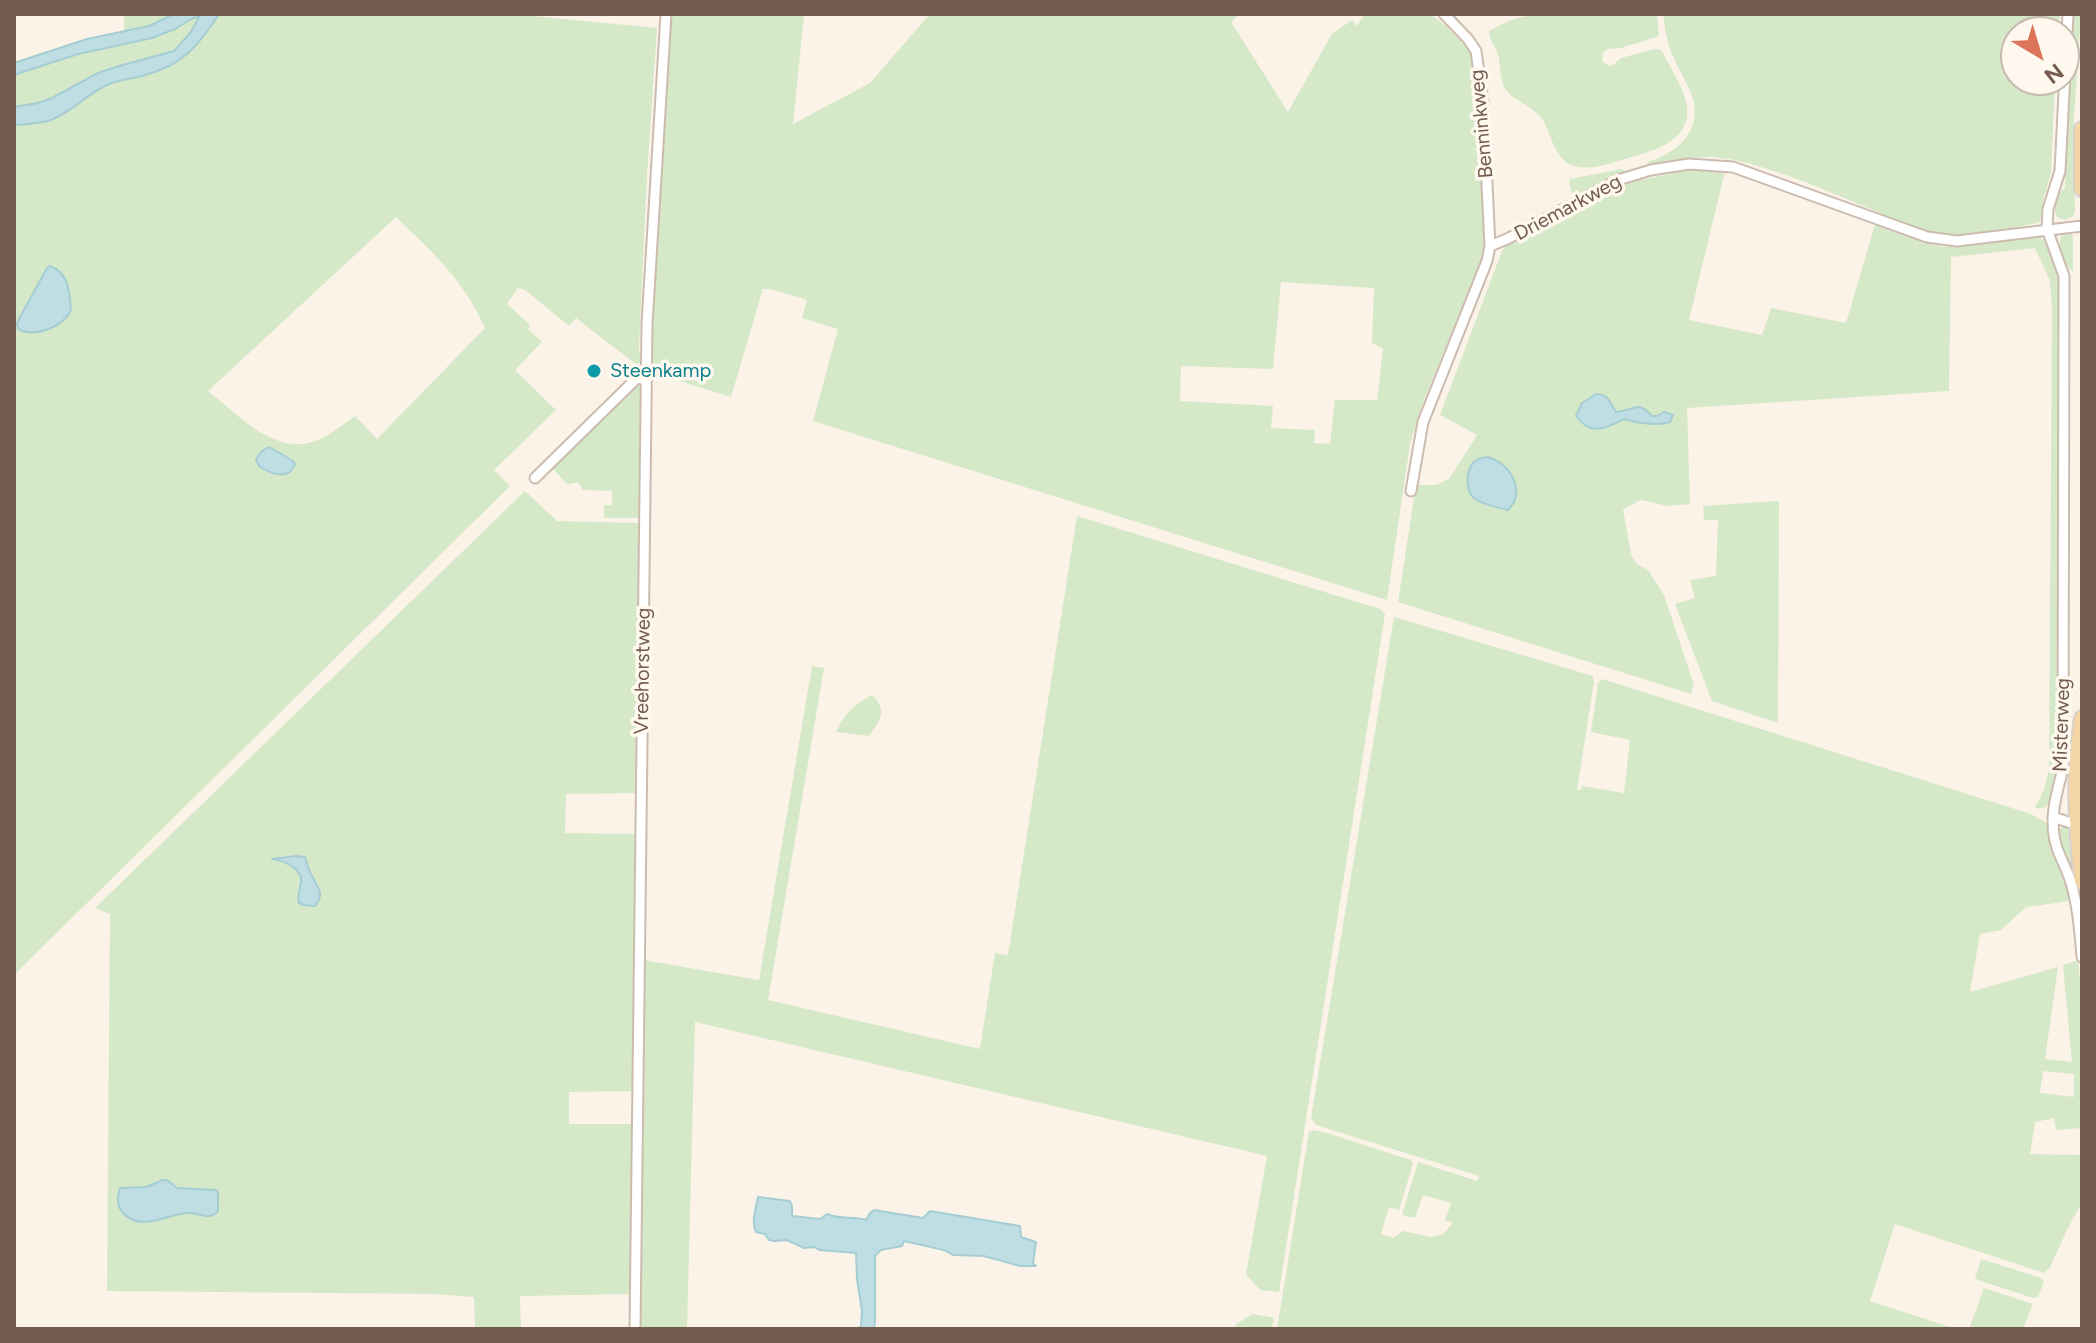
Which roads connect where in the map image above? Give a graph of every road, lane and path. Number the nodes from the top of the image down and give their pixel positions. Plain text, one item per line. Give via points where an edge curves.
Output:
1 (666, 14) edge
2 (1444, 14) edge
3 (2068, 14) edge
4 (2082, 129) edge
5 (2082, 189) edge
6 (2082, 226) edge
7 (2047, 229) junction
8 (1490, 246) junction
9 (647, 380) junction
10 (535, 478) dead end
11 (1411, 491) dead end
12 (2082, 718) edge
13 (2053, 817) junction
14 (2080, 826) edge
15 (2082, 881) edge
16 (2082, 957) edge
17 (635, 1329) edge

1 - 9 street, Vreehorstweg
2 - 8 street, Benninkweg via 1476,51
3 - 7 street via 2060,171
4 - 5 main road
6 - 7 street, Driemarkweg
7 - 8 street, Driemarkweg via 1957,241 1927,237 1733,167 1689,164 1618,180
7 - 13 street, Misterweg via 2064,276 2063,769
8 - 11 street, Driemarkweg via 1423,422
9 - 10 street via 637,378
9 - 17 street, Vreehorstweg
12 - 14 main road, Misterweg via 2076,775
13 - 14 street
13 - 16 street, Misterweg via 2053,834 2071,882
14 - 15 main road, Misterweg

